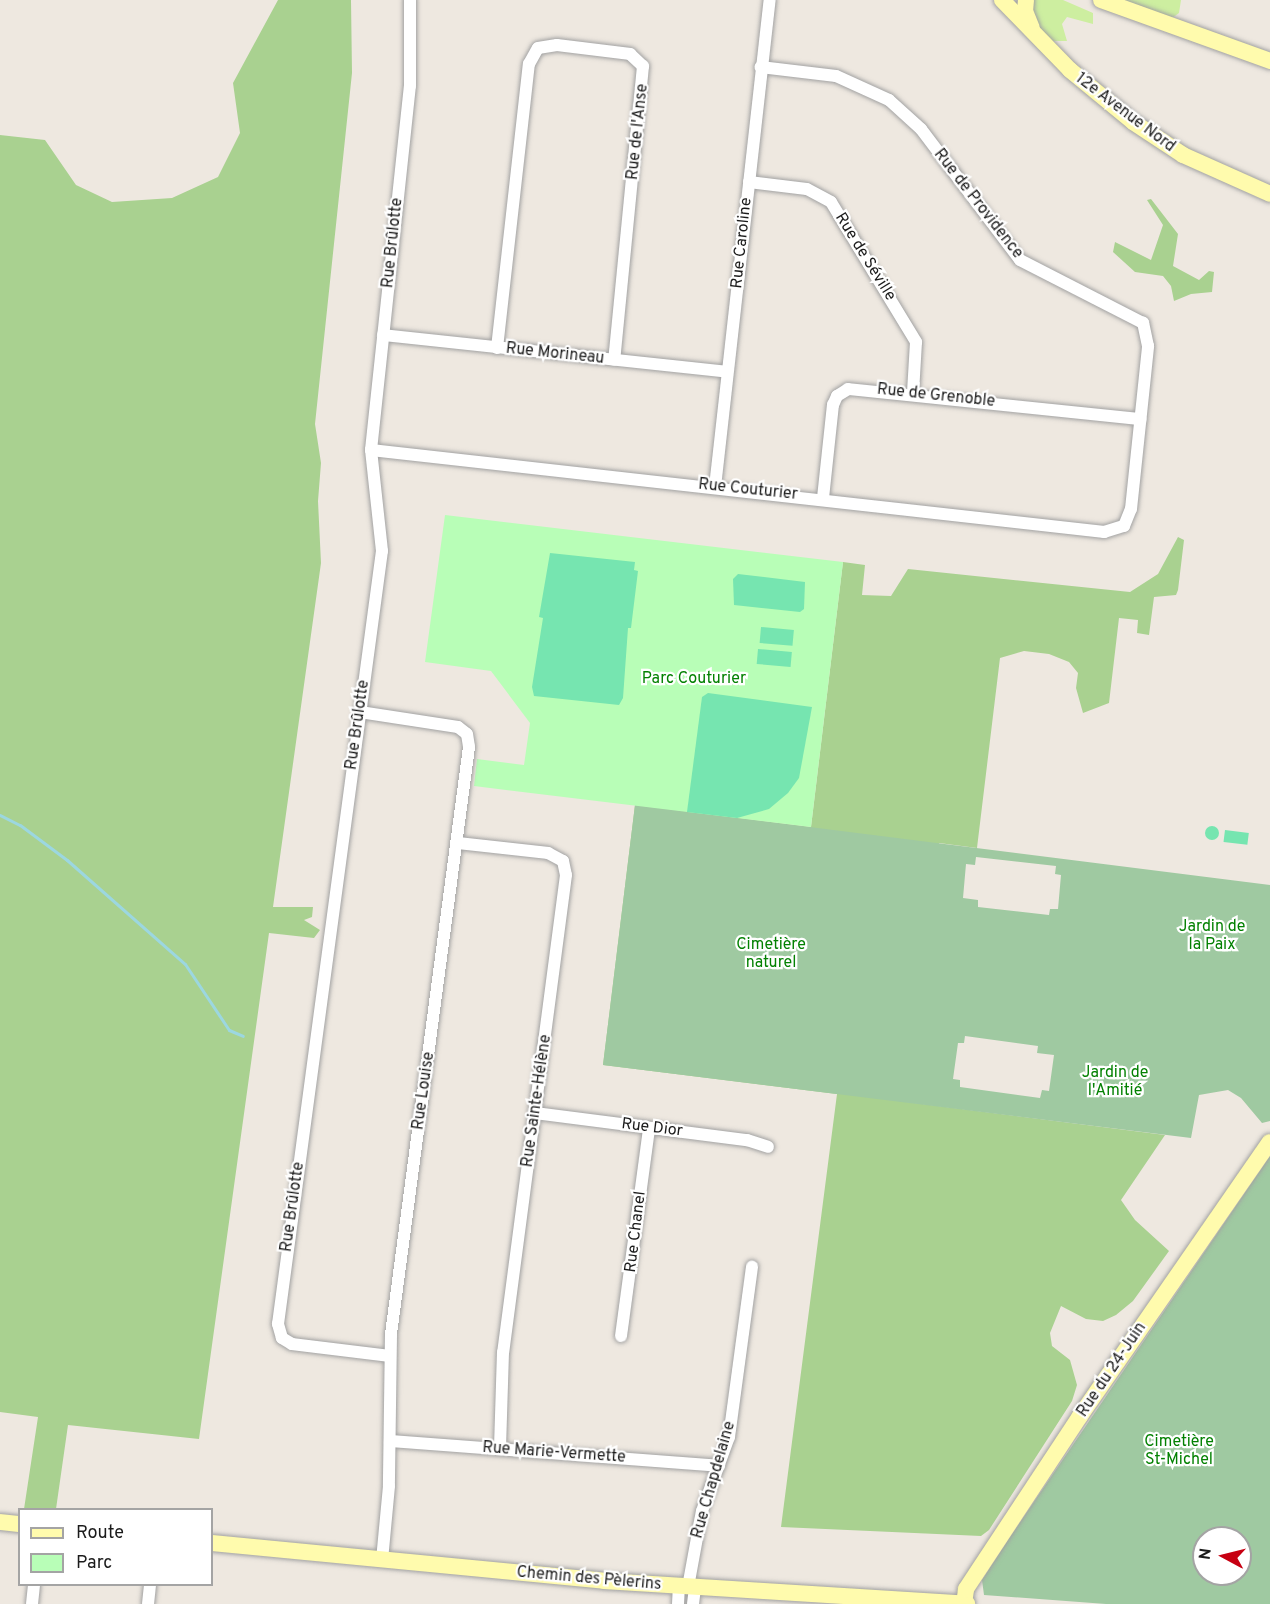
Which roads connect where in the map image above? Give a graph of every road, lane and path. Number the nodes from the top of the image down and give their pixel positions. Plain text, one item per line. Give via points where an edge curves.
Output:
1 (410, 0) edge
2 (770, 0) edge
3 (1002, 0) edge
4 (1026, 0) edge
5 (1101, 1) edge
6 (1036, 37) junction
7 (1270, 61) edge
8 (761, 67) junction
9 (748, 182) junction
10 (1270, 194) edge
11 (383, 335) junction
12 (497, 348) junction
13 (614, 360) junction
14 (727, 372) junction
15 (913, 393) junction
16 (1140, 419) junction
17 (371, 450) junction
18 (714, 487) junction
19 (823, 498) junction
20 (1124, 526) joint
21 (360, 712) junction
22 (458, 843) junction
23 (535, 1113) junction
24 (650, 1128) junction
25 (1270, 1142) edge
26 (768, 1147) dead end
27 (752, 1267) dead end
28 (621, 1336) dead end
29 (390, 1356) junction
30 (390, 1441) junction
31 (500, 1449) junction
32 (719, 1466) junction
33 (0, 1522) edge
34 (18, 1524) edge
35 (213, 1543) edge
36 (382, 1560) junction
37 (34, 1586) edge
38 (150, 1586) edge
39 (689, 1591) edge
40 (32, 1604) edge
41 (148, 1604) edge
42 (678, 1604) edge
43 (965, 1604) edge

1 - 11 street, Rue Brûlotte via 410,86
2 - 8 street, Rue Caroline
3 - 6 street, 12e Avenue Nord
4 - 6 street via 1025,11
5 - 7 street
6 - 10 street, 12e Avenue Nord via 1095,93 1151,135 1211,169
8 - 9 street, Rue Caroline
8 - 16 street, Rue de Providence via 836,76 889,100 921,129 1020,260 1143,323 1148,346
9 - 14 street, Rue Caroline
9 - 15 street, Rue de Séville via 807,189 831,202 916,342
11 - 12 street, Rue Morineau
11 - 17 street, Rue Brûlotte
12 - 13 street, Rue Morineau
12 - 13 street, Rue de l'Anse via 529,64 538,48 557,45 630,54 643,66
13 - 14 street, Rue Morineau
14 - 18 street, Rue Caroline
15 - 16 street, Rue de Grenoble
15 - 19 street, Rue de Grenoble via 860,387 837,396
16 - 20 street, Rue de Providence via 1131,509
17 - 18 street, Rue Couturier
17 - 21 street, Rue Brûlotte via 382,551
18 - 19 street, Rue Couturier
19 - 20 street, Rue Couturier via 1104,532
21 - 22 street, Rue Louise via 458,727 467,734 469,754
21 - 29 street, Rue Brûlotte via 278,1324 282,1338 292,1344
22 - 23 street, Rue Sainte-Hélène via 548,852 566,868
22 - 29 street, Rue Louise
23 - 24 street, Rue Dior
23 - 31 street, Rue Sainte-Hélène via 502,1352
24 - 26 street, Rue Dior via 747,1140
24 - 28 street, Rue Chanel
25 - 43 street, Rue du 24-Juin via 966,1589
27 - 32 street, Rue Chapdelaine via 730,1429
29 - 30 street, Rue Louise
30 - 31 street, Rue Marie-Vermette
30 - 36 street, Rue Louise
31 - 32 street, Rue Marie-Vermette
32 - 39 street, Rue Chapdelaine via 699,1523
33 - 34 street
35 - 36 street, Chemin des Pèlerins
36 - 39 street, Chemin des Pèlerins
37 - 40 street
38 - 41 street
39 - 42 street, Rue Chapdelaine
39 - 43 street, Chemin des Pèlerins

